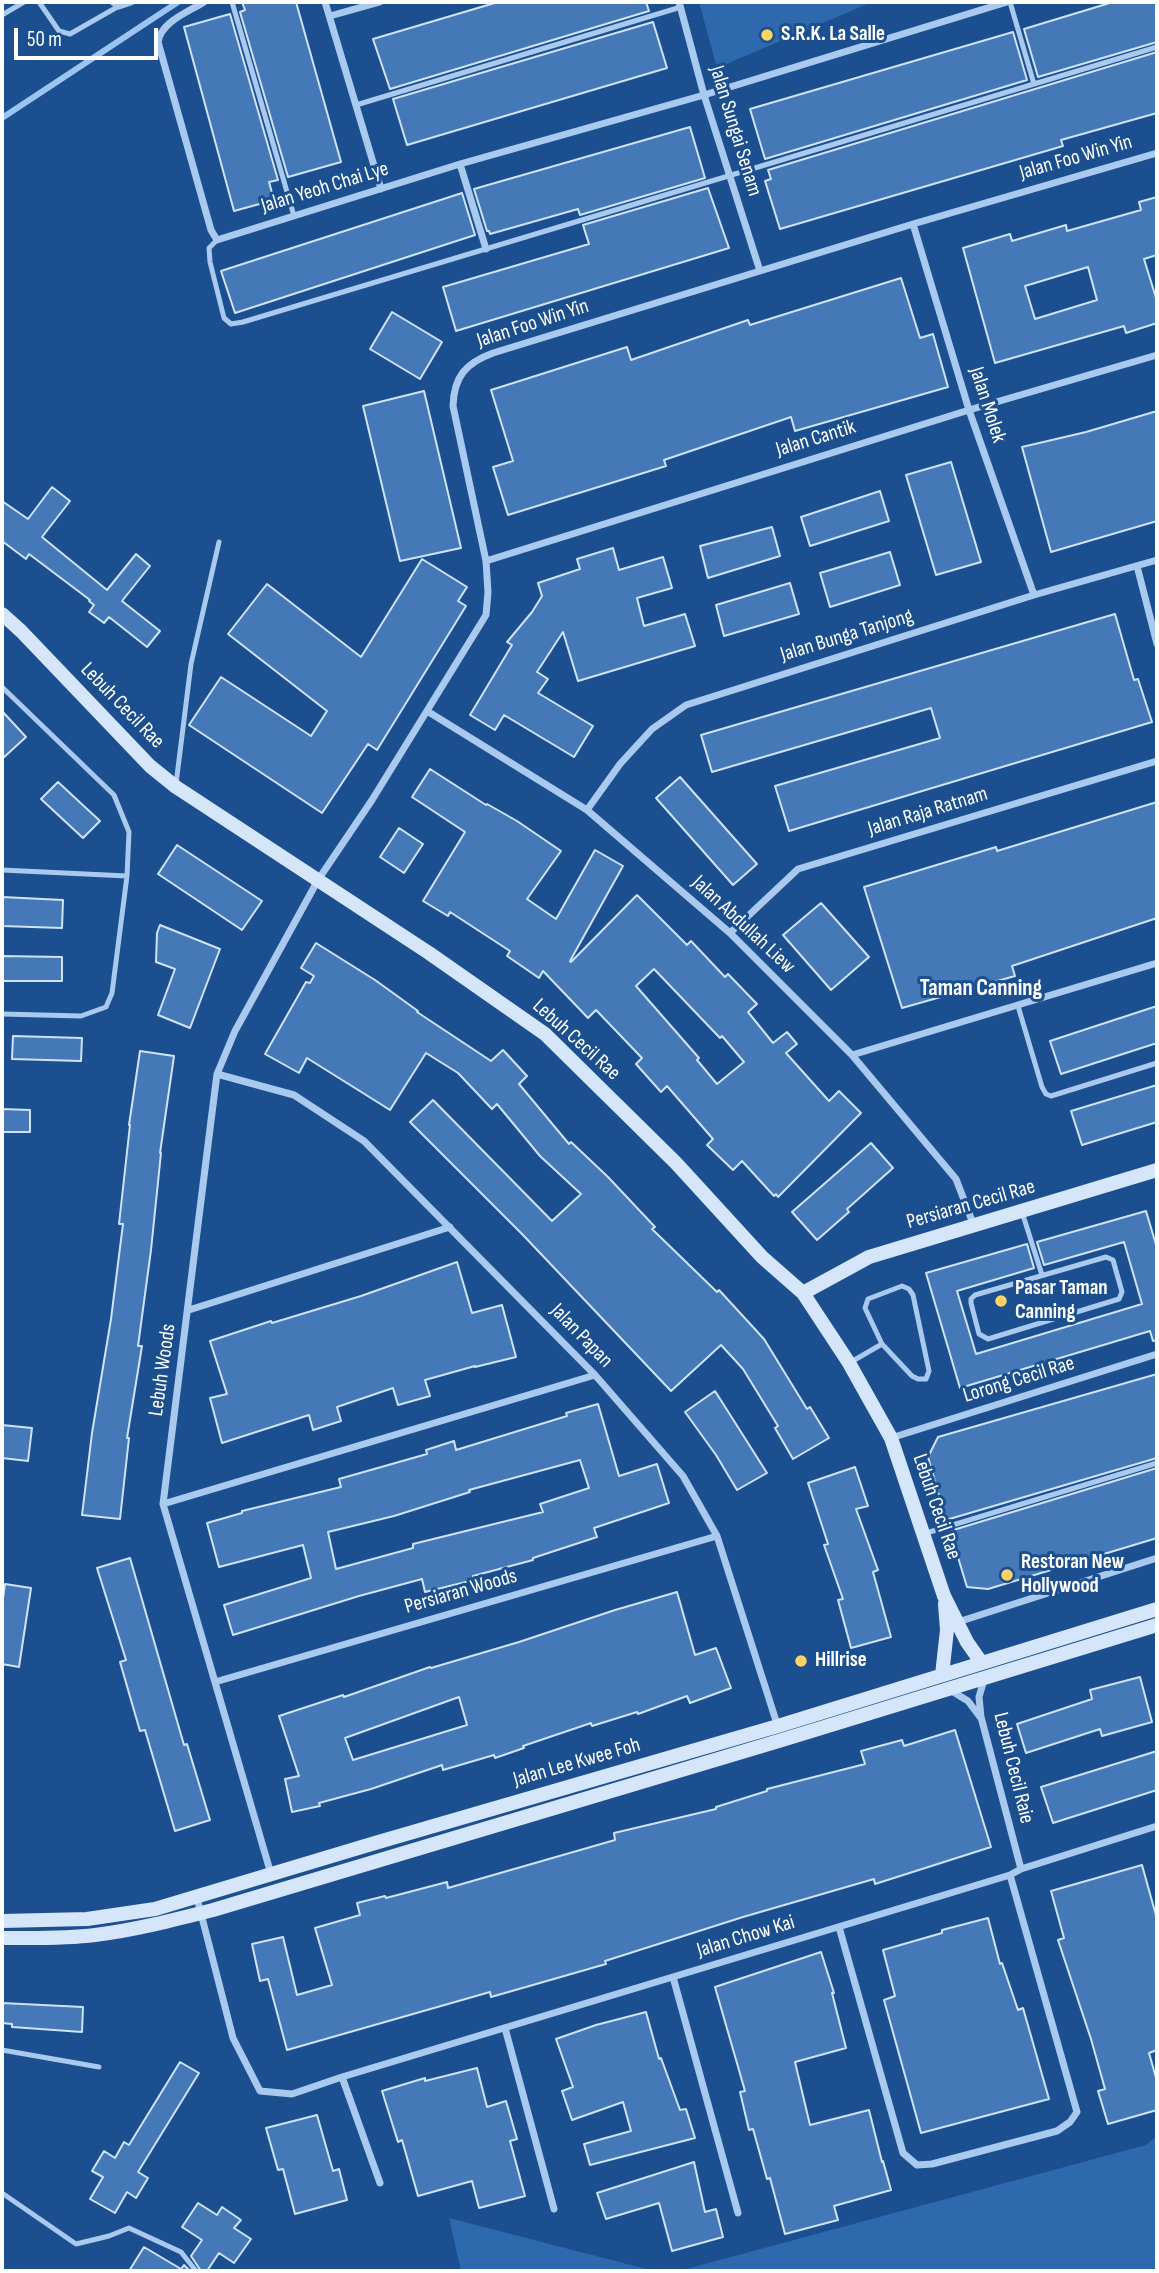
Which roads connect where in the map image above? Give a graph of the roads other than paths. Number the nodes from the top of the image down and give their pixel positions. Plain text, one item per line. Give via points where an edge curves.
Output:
1 (24, 2) edge
2 (39, 2) edge
3 (131, 2) edge
4 (204, 2) edge
5 (232, 2) edge
6 (326, 2) edge
7 (380, 2) edge
8 (1008, 2) edge
9 (116, 4) edge
10 (680, 4) edge
11 (2, 15) edge
12 (330, 16) junction
13 (1157, 47) edge
14 (1034, 84) junction
15 (704, 95) junction
16 (356, 105) junction
17 (1157, 153) edge
18 (460, 164) junction
19 (730, 174) junction
20 (381, 189) junction
21 (293, 216) junction
22 (914, 224) junction
23 (217, 240) junction
24 (486, 249) junction
25 (760, 271) junction
26 (1157, 355) edge
27 (969, 410) junction
28 (219, 542) dead end
29 (1157, 560) edge
30 (486, 561) junction
31 (1137, 566) junction
32 (1034, 595) junction
33 (2, 614) edge
34 (1157, 644) edge
35 (2, 687) edge
36 (427, 711) junction
37 (1157, 761) edge
38 (176, 787) junction
39 (587, 810) junction
40 (2, 870) edge
41 (127, 876) junction
42 (318, 880) junction
43 (730, 933) junction
44 (1157, 963) edge
45 (1017, 1006) junction
46 (2, 1014) edge
47 (852, 1055) junction
48 (1157, 1063) edge
49 (217, 1074) junction
50 (1157, 1170) edge
51 (1022, 1212) junction
52 (974, 1226) junction
53 (450, 1227) junction
54 (1042, 1275) junction
55 (803, 1293) junction
56 (189, 1310) junction
57 (882, 1344) junction
58 (1157, 1354) edge
59 (849, 1363) junction
60 (595, 1375) junction
61 (891, 1438) junction
62 (1157, 1463) edge
63 (163, 1504) junction
64 (923, 1534) junction
65 (717, 1536) junction
66 (1157, 1558) edge
67 (944, 1596) junction
68 (1157, 1609) edge
69 (958, 1622) junction
70 (1157, 1625) edge
71 (981, 1662) junction
72 (985, 1677) junction
73 (215, 1682) junction
74 (944, 1682) junction
75 (981, 1717) junction
76 (780, 1733) junction
77 (1157, 1826) edge
78 (1021, 1869) junction
79 (271, 1875) junction
80 (1010, 1875) junction
81 (197, 1898) junction
82 (201, 1913) junction
83 (2, 1921) edge
84 (839, 1927) junction
85 (2, 1938) edge
86 (673, 1977) junction
87 (505, 2028) junction
88 (2, 2050) edge
89 (99, 2067) dead end
90 (342, 2077) junction
91 (380, 2183) dead end
92 (2, 2193) edge
93 (554, 2209) dead end
94 (738, 2213) dead end
95 (196, 2271) edge

1 - 11 lane
2 - 9 lane via 64,33 75,32
3 - 9 street
4 - 23 street via 166,26 158,42
5 - 21 lane
6 - 12 street
7 - 12 street
8 - 14 lane
8 - 15 street, Jalan Yeoh Chai Lye
10 - 15 street, Jalan Sungai Senam
10 - 16 lane
12 - 16 street
13 - 14 lane
14 - 19 lane
15 - 18 street, Jalan Yeoh Chai Lye
15 - 19 street, Jalan Sungai Senam
16 - 20 street
17 - 22 street, Jalan Foo Win Yin
18 - 20 street, Jalan Yeoh Chai Lye
18 - 24 street
19 - 24 lane
19 - 25 street, Jalan Sungai Senam
20 - 21 street, Jalan Yeoh Chai Lye
21 - 23 street, Jalan Yeoh Chai Lye
22 - 25 street, Jalan Foo Win Yin
22 - 27 street, Jalan Molek
23 - 24 lane via 209,248 210,262 224,318 231,324
25 - 30 street, Jalan Foo Win Yin via 493,353 467,367 454,391 453,406
26 - 27 street, Jalan Cantik
27 - 30 street, Jalan Cantik
27 - 32 street, Jalan Molek
28 - 38 lane via 191,664
29 - 31 street, Jalan Bunga Tanjong
30 - 36 street, Jalan Foo Win Yin via 486,615
31 - 32 street, Jalan Bunga Tanjong
31 - 34 street
32 - 39 street, Jalan Bunga Tanjong via 686,705 652,729
33 - 38 main road, Lebuh Cecil Rae
35 - 41 lane via 114,795 129,832
36 - 39 street, Jalan Abdullah Liew
36 - 42 street, Jalan Foo Win Yin
37 - 43 street, Jalan Raja Ratnam via 798,869
38 - 42 main road, Lebuh Cecil Rae
39 - 43 street, Jalan Abdullah Liew
40 - 41 lane
41 - 46 lane via 112,993 106,1007 81,1016
42 - 49 street, Lebuh Woods via 235,1031
42 - 55 main road, Lebuh Cecil Rae via 545,1034 676,1163 762,1257
43 - 47 street, Jalan Abdullah Liew
44 - 45 street
45 - 47 street
45 - 48 lane via 1046,1094
47 - 52 street, Jalan Abdullah Liew via 956,1179
49 - 53 street, Jalan Papan via 295,1095 364,1141
49 - 56 street, Lebuh Woods
50 - 51 main road, Persiaran Cecil Rae
51 - 52 main road, Persiaran Cecil Rae
51 - 54 lane
52 - 55 main road, Persiaran Cecil Rae via 869,1257
53 - 56 street
53 - 60 street, Jalan Papan
54 - 54 lane via 1106,1257 1113,1260 1122,1292 1119,1299 988,1339 979,1334 971,1303 975,1295
55 - 59 main road, Lebuh Cecil Rae
56 - 63 street, Lebuh Woods
57 - 57 lane via 865,1303 902,1286 913,1295 929,1371 926,1379 912,1376
57 - 59 lane
58 - 61 street, Lorong Cecil Rae
59 - 61 main road, Lebuh Cecil Rae
60 - 63 street
60 - 65 street, Jalan Papan via 683,1476
61 - 64 main road, Lebuh Cecil Rae
62 - 64 lane
63 - 73 street, Lebuh Woods
64 - 67 main road, Lebuh Cecil Rae
65 - 73 street, Persiaran Woods
65 - 76 street, Jalan Papan
66 - 69 street
67 - 69 main road, Lebuh Cecil Rae
67 - 74 main road, Lebuh Cecil Rae
68 - 71 main road, Jalan Lee Kwee Foh
69 - 71 main road, Lebuh Cecil Rae
70 - 72 main road, Jalan Lee Kwee Foh
71 - 74 main road, Jalan Lee Kwee Foh
72 - 74 main road, Jalan Lee Kwee Foh
72 - 75 street, Lebuh Cecil Raie via 979,1689
73 - 79 street, Lebuh Woods
74 - 75 street
74 - 76 main road, Jalan Lee Kwee Foh
75 - 78 street, Lebuh Cecil Raie
76 - 79 main road, Jalan Lee Kwee Foh
76 - 82 main road, Jalan Lee Kwee Foh
77 - 78 street, Jalan Chow Kai
78 - 80 street, Jalan Chow Kai
79 - 81 main road, Jalan Lee Kwee Foh
80 - 84 street, Jalan Chow Kai
80 - 84 street via 1077,2112 1057,2131 932,2164 917,2165 903,2153
81 - 82 street, Jalan Chow Kai
81 - 83 main road, Jalan Lee Kwee Foh via 87,1919
82 - 85 main road, Jalan Lee Kwee Foh via 96,1935
82 - 90 street, Jalan Chow Kai via 233,2038 260,2091 292,2094
84 - 86 street, Jalan Chow Kai
86 - 87 street, Jalan Chow Kai
86 - 94 street
87 - 90 street, Jalan Chow Kai
87 - 93 street
88 - 89 lane
90 - 91 street
92 - 95 lane via 76,2244 129,2228 181,2252

